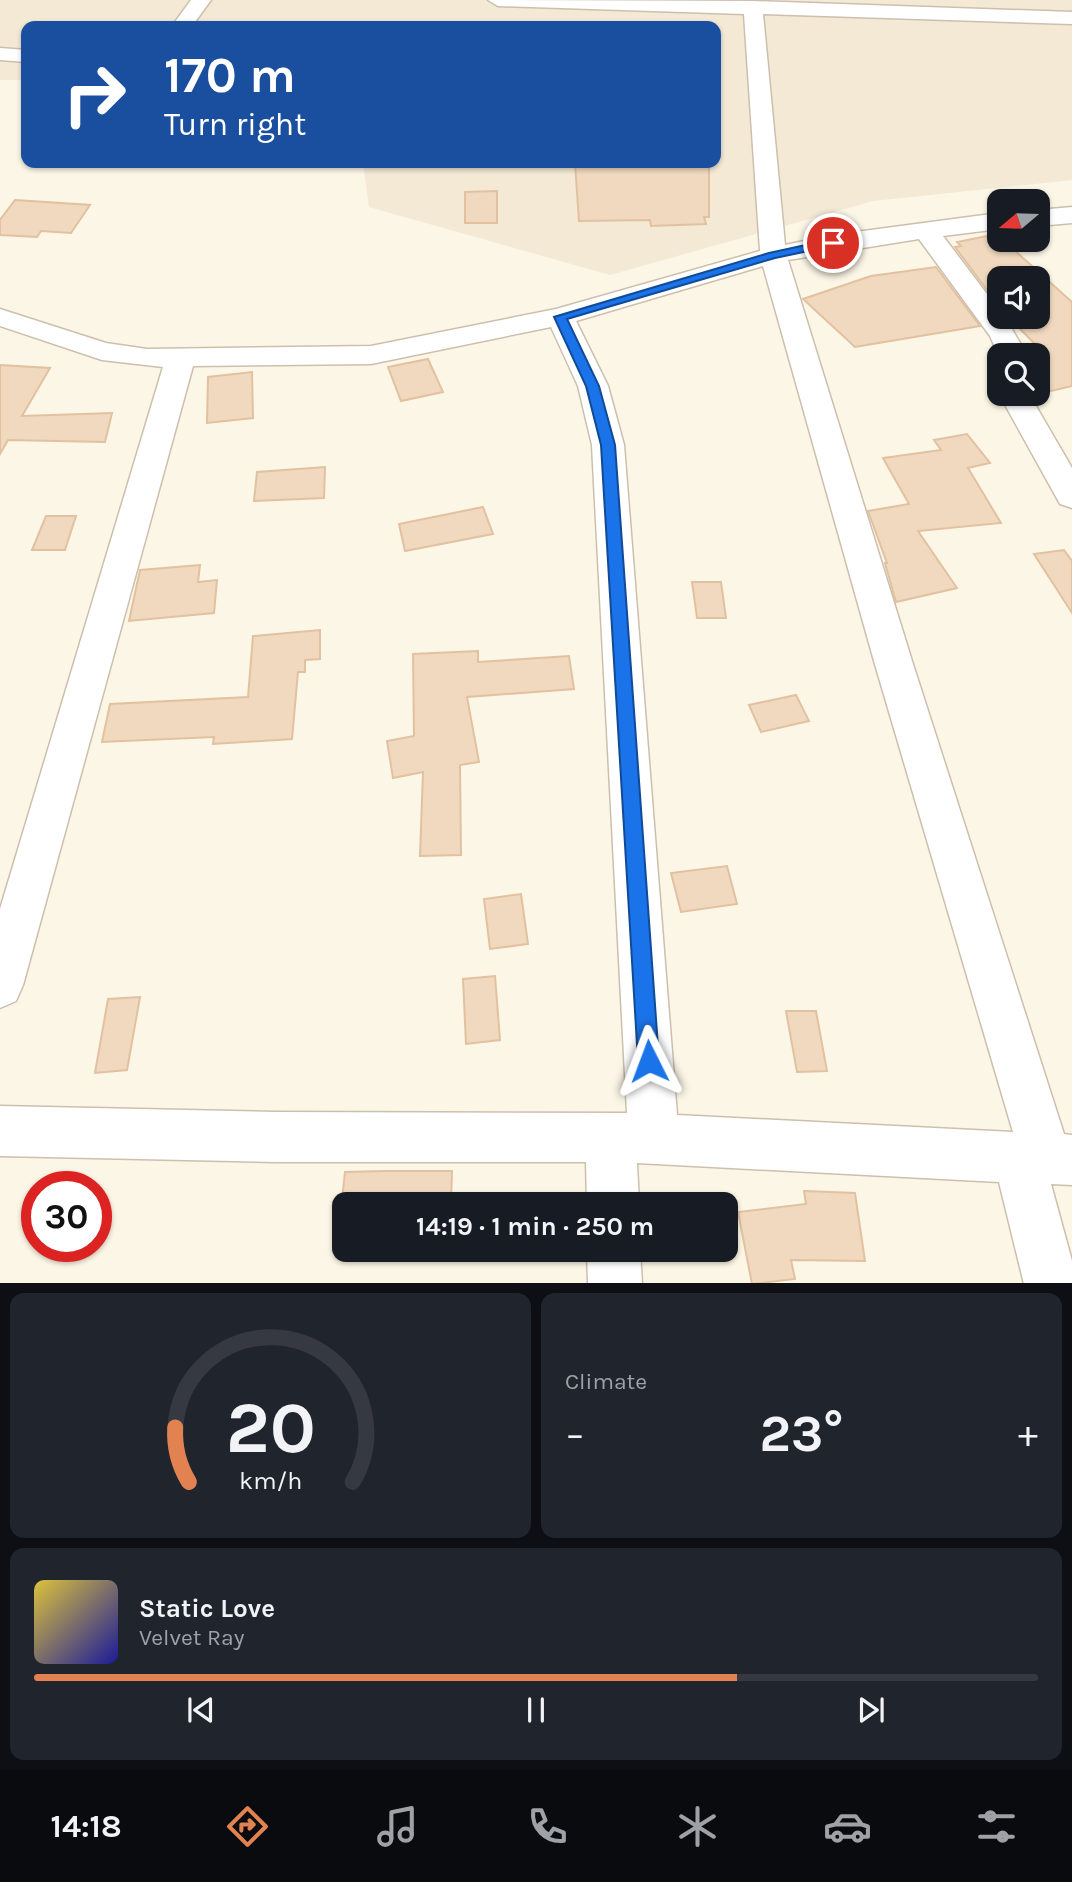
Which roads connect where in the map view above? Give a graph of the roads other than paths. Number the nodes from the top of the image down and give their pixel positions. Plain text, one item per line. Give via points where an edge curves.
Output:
1 (201, 0) edge
2 (498, 0) edge
3 (592, 2) edge
4 (746, 4) edge
5 (905, 6) edge
6 (1060, 18) edge
7 (186, 21) edge
8 (586, 21) edge
9 (0, 54) edge
10 (21, 55) edge
11 (1072, 215) edge
12 (1050, 217) edge
13 (987, 223) edge
14 (926, 232) junction
15 (773, 255) junction
16 (0, 317) edge
17 (560, 317) junction
18 (1008, 343) edge
19 (180, 360) junction
20 (1021, 406) edge
21 (1072, 496) edge
22 (0, 985) edge
23 (0, 1132) edge
24 (632, 1138) junction
25 (1045, 1157) edge
26 (616, 1192) edge
27 (614, 1262) edge
28 (615, 1283) edge
29 (1051, 1283) edge

1 - 7 street
2 - 3 street
3 - 4 street
3 - 8 street
4 - 5 street
4 - 15 street
5 - 6 street
9 - 10 street
11 - 12 street
13 - 14 street
14 - 15 street
14 - 18 street
15 - 17 street
15 - 25 street
16 - 19 street via 102,351
17 - 19 street via 371,355
17 - 24 street via 593,386 608,445
19 - 22 street
20 - 21 street
23 - 24 street
24 - 25 street
24 - 26 street
25 - 29 street
27 - 28 street

